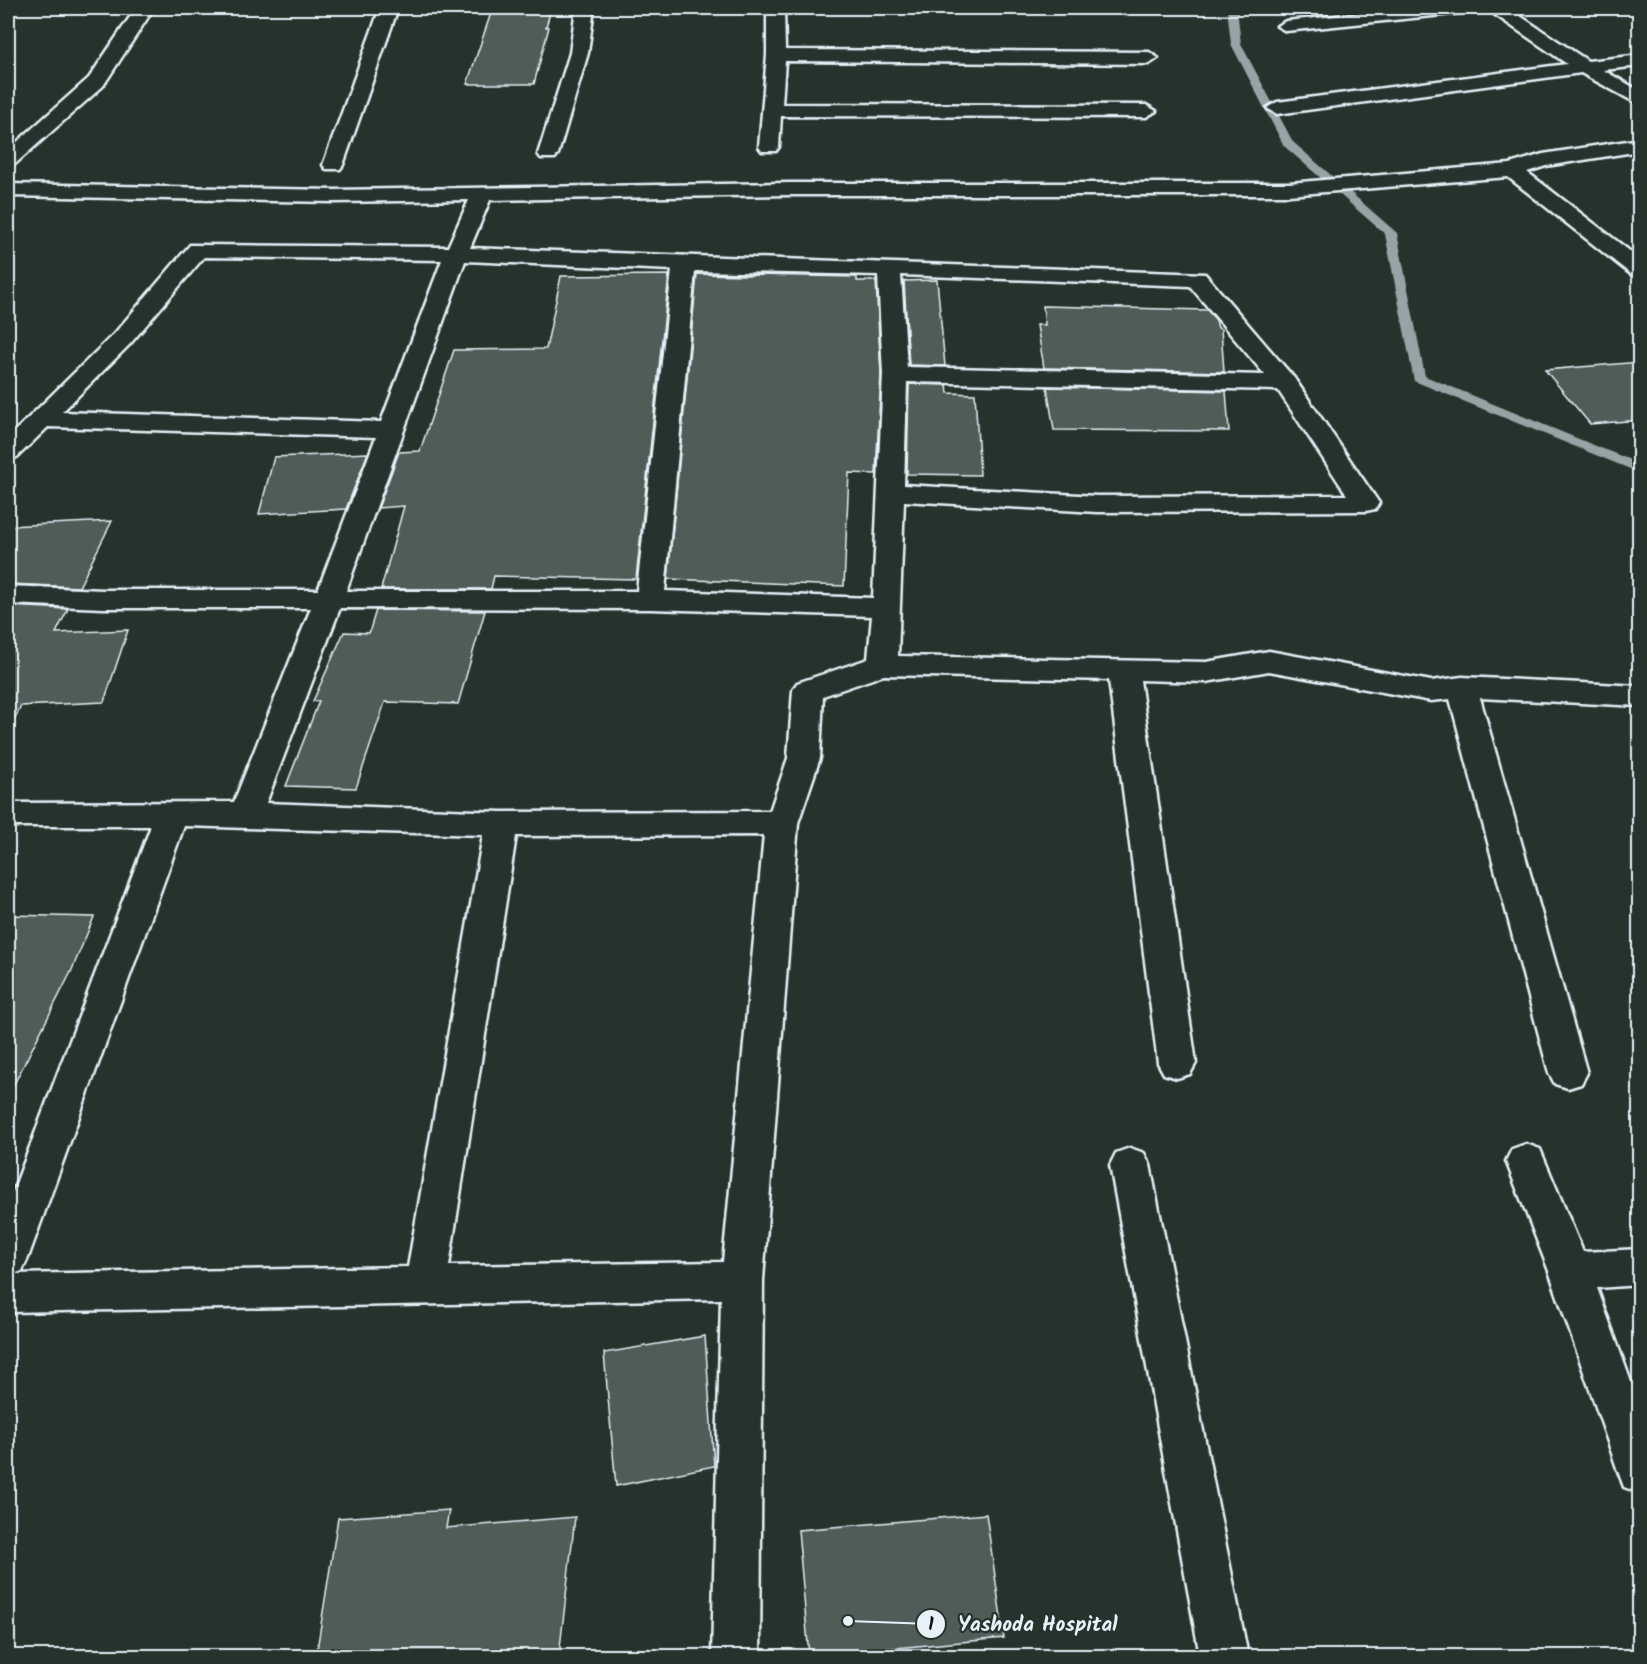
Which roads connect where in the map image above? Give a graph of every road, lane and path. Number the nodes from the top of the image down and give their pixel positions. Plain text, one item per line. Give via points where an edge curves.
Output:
1 (145, 8) edge
2 (389, 8) edge
3 (585, 8) edge
4 (776, 8) edge
5 (1462, 8) edge
6 (1497, 8) edge
7 (1286, 26) dead end
8 (776, 55) junction
9 (1149, 58) dead end
10 (1640, 60) edge
11 (1584, 68) junction
12 (1640, 99) edge
13 (1277, 108) dead end
14 (772, 110) junction
15 (1146, 111) dead end
16 (1640, 145) edge
17 (769, 147) dead end
18 (548, 154) dead end
19 (8, 160) edge
20 (333, 165) dead end
21 (1512, 170) junction
22 (8, 190) edge
23 (482, 195) junction
24 (456, 254) junction
25 (684, 264) junction
26 (889, 268) junction
27 (1640, 270) edge
28 (895, 374) junction
29 (1285, 383) junction
30 (42, 419) junction
31 (392, 430) junction
32 (8, 452) edge
33 (891, 492) junction
34 (8, 595) edge
35 (329, 599) junction
36 (650, 600) junction
37 (887, 607) junction
38 (882, 665) junction
39 (1123, 670) junction
40 (1462, 687) junction
41 (1640, 696) edge
42 (8, 814) edge
43 (246, 814) junction
44 (171, 815) junction
45 (782, 823) junction
46 (501, 824) junction
47 (1176, 1063) dead end
48 (1568, 1073) dead end
49 (1526, 1161) dead end
50 (1130, 1165) dead end
51 (8, 1258) edge
52 (1640, 1267) edge
53 (1570, 1271) junction
54 (742, 1280) junction
55 (425, 1286) junction
56 (8, 1293) edge
57 (1640, 1471) edge
58 (736, 1656) edge
59 (1224, 1656) edge

1 - 19 street via 96,82
2 - 20 street
3 - 18 street via 579,53
4 - 8 street
5 - 7 street
6 - 11 street
8 - 9 street
8 - 14 street
10 - 11 street
11 - 12 street
11 - 13 street
14 - 15 street
14 - 17 street
16 - 21 street via 1543,160
21 - 23 street via 1289,189 789,189
21 - 27 street
22 - 23 street
23 - 24 street
24 - 25 street
24 - 30 street via 198,250 122,339
24 - 31 street
25 - 26 street
25 - 36 street
26 - 28 street
26 - 29 street via 1197,279
28 - 29 street
28 - 33 street
29 - 33 street via 1366,503 1097,504
30 - 31 street
30 - 32 street
31 - 35 street
33 - 37 street
34 - 35 street
35 - 36 street
35 - 43 street
36 - 37 street
37 - 38 street
38 - 39 street
38 - 45 street via 808,690 804,758
39 - 40 street via 1206,672 1269,661 1431,691
39 - 47 street
40 - 41 street
40 - 48 street
42 - 44 street
43 - 44 street
43 - 46 street
44 - 51 street
45 - 46 street
45 - 54 street
46 - 55 street
49 - 53 street
50 - 59 street
52 - 53 street
53 - 57 street
54 - 55 street
54 - 58 street
55 - 56 street

